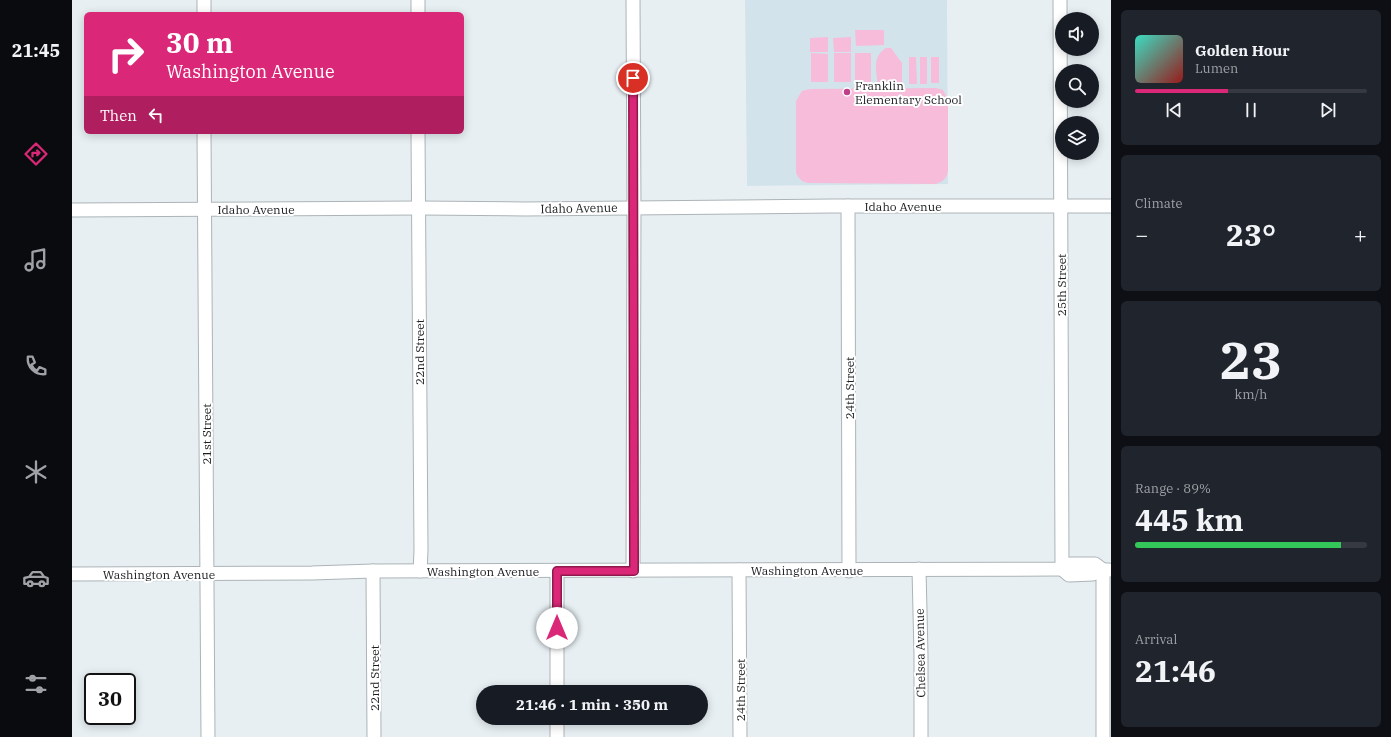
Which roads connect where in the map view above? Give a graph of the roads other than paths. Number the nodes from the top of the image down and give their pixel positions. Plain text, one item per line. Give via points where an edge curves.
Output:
1 (204, 0) edge
2 (418, 0) edge
3 (633, 0) edge
4 (1060, 0) edge
5 (204, 12) edge
6 (418, 12) edge
7 (204, 134) edge
8 (418, 134) edge
9 (848, 206) junction
10 (1061, 206) junction
11 (1111, 206) edge
12 (419, 208) junction
13 (634, 208) junction
14 (204, 209) junction
15 (72, 210) edge
16 (919, 569) junction
17 (1062, 569) junction
18 (739, 570) junction
19 (1107, 570) edge
20 (373, 571) junction
21 (420, 571) junction
22 (557, 571) junction
23 (634, 571) junction
24 (849, 571) junction
25 (72, 574) edge
26 (207, 574) junction
27 (557, 685) edge
28 (557, 725) edge
29 (208, 737) edge
30 (374, 737) edge
31 (557, 737) edge
32 (740, 737) edge
33 (921, 737) edge
34 (1103, 737) edge

1 - 5 street
2 - 6 street
3 - 13 street
4 - 10 street, 25th Street
7 - 14 street, 21st Street
8 - 12 street, 22nd Street
9 - 10 street, Idaho Avenue
9 - 13 street, Idaho Avenue
9 - 24 street, 24th Street
10 - 11 street, Idaho Avenue
10 - 17 street, 25th Street
12 - 13 street, Idaho Avenue
12 - 14 street, Idaho Avenue
12 - 21 street, 22nd Street
13 - 23 street
14 - 15 street, Idaho Avenue
14 - 26 street, 21st Street
16 - 17 street, Washington Avenue
16 - 24 street, Washington Avenue
16 - 33 street, Chelsea Avenue
17 - 19 street, Washington Avenue via 1069,575 1093,574
18 - 23 street, Washington Avenue
18 - 24 street, Washington Avenue
18 - 32 street, 24th Street
19 - 34 street
20 - 21 street, Washington Avenue
20 - 26 street, Washington Avenue
20 - 30 street, 22nd Street
21 - 22 street, Washington Avenue
22 - 23 street, Washington Avenue
22 - 27 street
25 - 26 street, Washington Avenue
26 - 29 street, 21st Street
28 - 31 street

